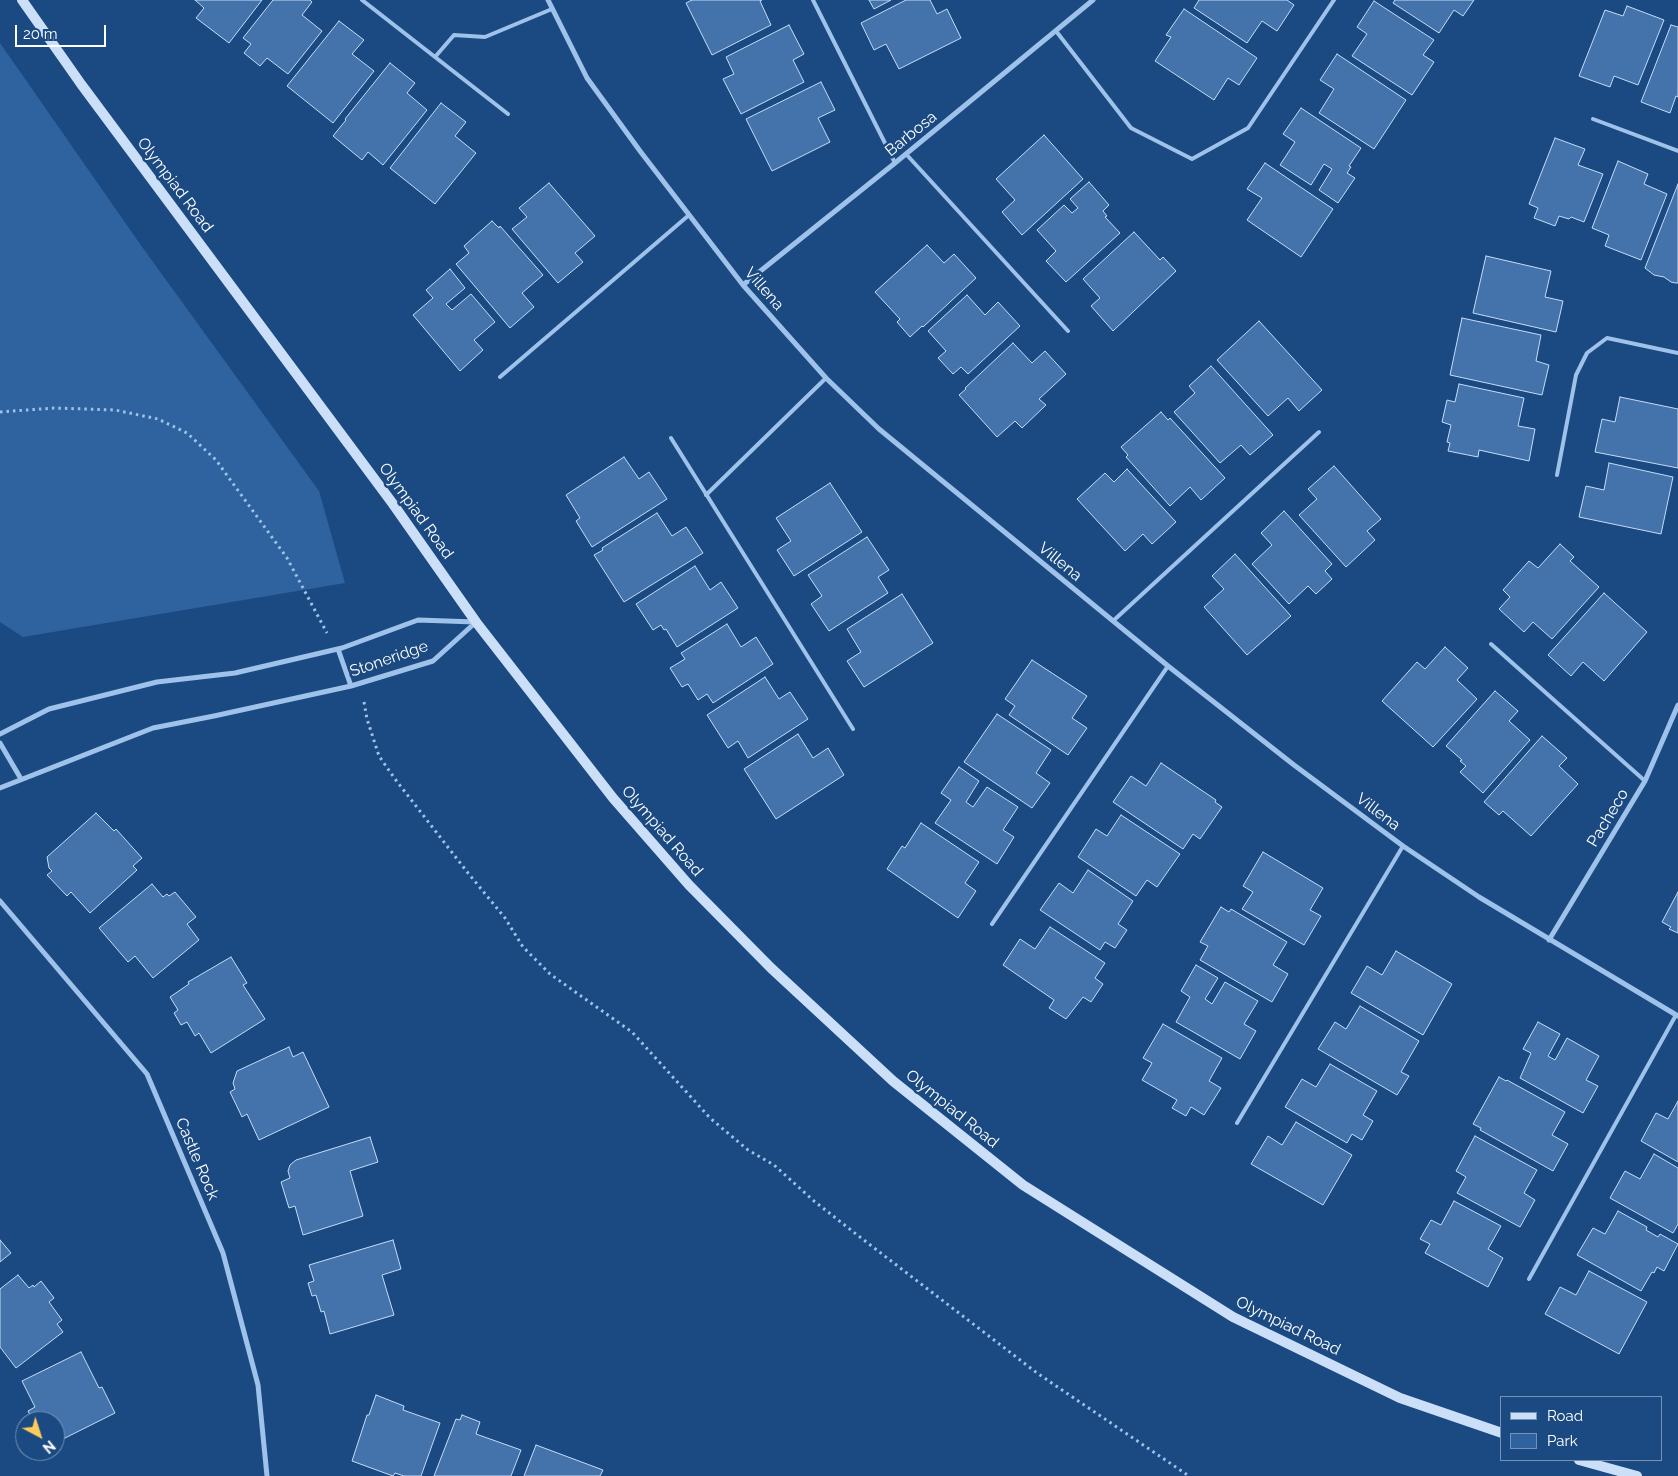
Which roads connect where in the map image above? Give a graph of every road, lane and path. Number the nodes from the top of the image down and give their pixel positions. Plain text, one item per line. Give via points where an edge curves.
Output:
1 (22, 0) edge
2 (362, 0) edge
3 (548, 0) edge
4 (813, 0) edge
5 (1093, 0) edge
6 (1334, 0) edge
7 (552, 10) junction
8 (1056, 31) junction
9 (435, 57) junction
10 (508, 114) dead end
11 (1593, 119) dead end
12 (1678, 151) edge
13 (906, 154) junction
14 (894, 164) junction
15 (689, 214) junction
16 (743, 285) junction
17 (1068, 331) dead end
18 (1678, 353) edge
19 (500, 378) dead end
20 (826, 378) junction
21 (0, 412) edge
22 (1318, 432) dead end
23 (671, 438) dead end
24 (1557, 475) dead end
25 (706, 494) junction
26 (1113, 621) junction
27 (476, 622) junction
28 (1491, 644) dead end
29 (338, 649) junction
30 (1168, 666) junction
31 (360, 683) junction
32 (351, 686) junction
33 (1678, 705) edge
34 (853, 729) dead end
35 (0, 734) edge
36 (0, 743) edge
37 (21, 779) junction
38 (1645, 781) junction
39 (0, 788) edge
40 (1403, 846) junction
41 (0, 901) edge
42 (992, 924) dead end
43 (1549, 940) junction
44 (1677, 1016) edge
45 (1237, 1123) dead end
46 (1530, 1279) dead end
47 (1500, 1432) edge
48 (1583, 1461) edge
49 (267, 1476) edge
50 (1189, 1476) edge
51 (1637, 1476) edge

1 - 27 main road, Olympiad Road via 86,92 393,504
2 - 9 lane
3 - 7 street, Villena
4 - 14 lane
5 - 8 street, Barbosa
6 - 8 lane via 1248,128 1192,158 1132,128
7 - 9 lane via 485,37 454,35
7 - 15 street, Villena via 587,78
8 - 13 street, Barbosa
9 - 10 lane
11 - 12 lane
13 - 14 street, Barbosa
13 - 17 lane
14 - 16 street, Barbosa
15 - 16 street, Villena
15 - 19 lane
16 - 20 street, Villena
18 - 24 lane via 1607,338 1587,353 1576,375
20 - 25 lane
20 - 26 street, Villena via 879,429
21 - 29 path via 54,408 115,410 158,419 187,433 216,460 287,558
22 - 26 lane
23 - 25 lane
25 - 34 lane
26 - 30 street, Villena
27 - 29 street, Stoneridge via 418,620
27 - 31 street, Stoneridge via 433,661
27 - 47 main road, Olympiad Road via 613,798 689,885 771,968 893,1081 1023,1185 1232,1317 1400,1398
28 - 38 lane
29 - 32 street
29 - 35 street, Stoneridge via 235,673 156,682 49,709
30 - 40 street, Villena
30 - 42 lane
31 - 32 street, Stoneridge
31 - 50 path via 379,756 506,918 523,947 550,974 632,1032 710,1118 748,1150 774,1165 814,1201 1037,1373
32 - 37 street, Stoneridge via 153,728
33 - 38 street, Pacheco
36 - 37 street
37 - 39 street, Stoneridge
38 - 43 street, Pacheco
40 - 43 street, Villena
40 - 45 lane
41 - 49 street, Castle Rock via 147,1074 223,1253 258,1385
43 - 44 street, Villena
44 - 46 lane
48 - 51 main road

